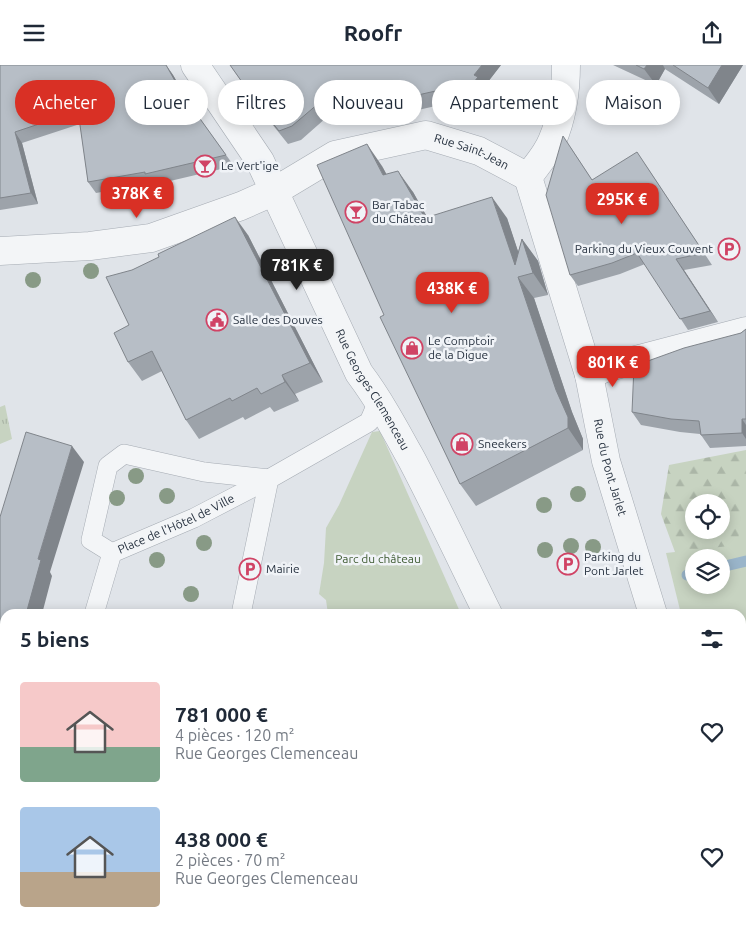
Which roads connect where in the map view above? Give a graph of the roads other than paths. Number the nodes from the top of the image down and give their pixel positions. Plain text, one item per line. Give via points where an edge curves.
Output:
1 (195, 65) edge
2 (566, 65) edge
3 (528, 177) junction
4 (275, 191) junction
5 (0, 251) edge
6 (746, 331) edge
7 (589, 375) junction
8 (379, 399) junction
9 (269, 479) junction
10 (112, 553) junction
11 (95, 609) edge
12 (242, 609) edge
13 (486, 609) edge
14 (651, 609) edge

1 - 4 street, Rue Georges Clemenceau via 260,161
2 - 3 street via 566,83 552,143
3 - 4 street, Rue Saint-Jean via 479,151 426,135 335,155
3 - 7 street, Rue du Pont Jarlet
4 - 5 street, Rue Saint-Jean via 152,238 90,246
4 - 8 street, Rue Georges Clemenceau via 359,373
6 - 7 street
7 - 14 street, Rue du Pont Jarlet via 606,461
8 - 9 lane, Place de l'Hôtel de Ville via 369,422
8 - 13 street, Rue Georges Clemenceau
9 - 10 lane, Place de l'Hôtel de Ville via 194,518
9 - 10 lane via 204,472 124,454 108,466 91,540
9 - 12 lane
10 - 11 lane, Place de l'Hôtel de Ville

